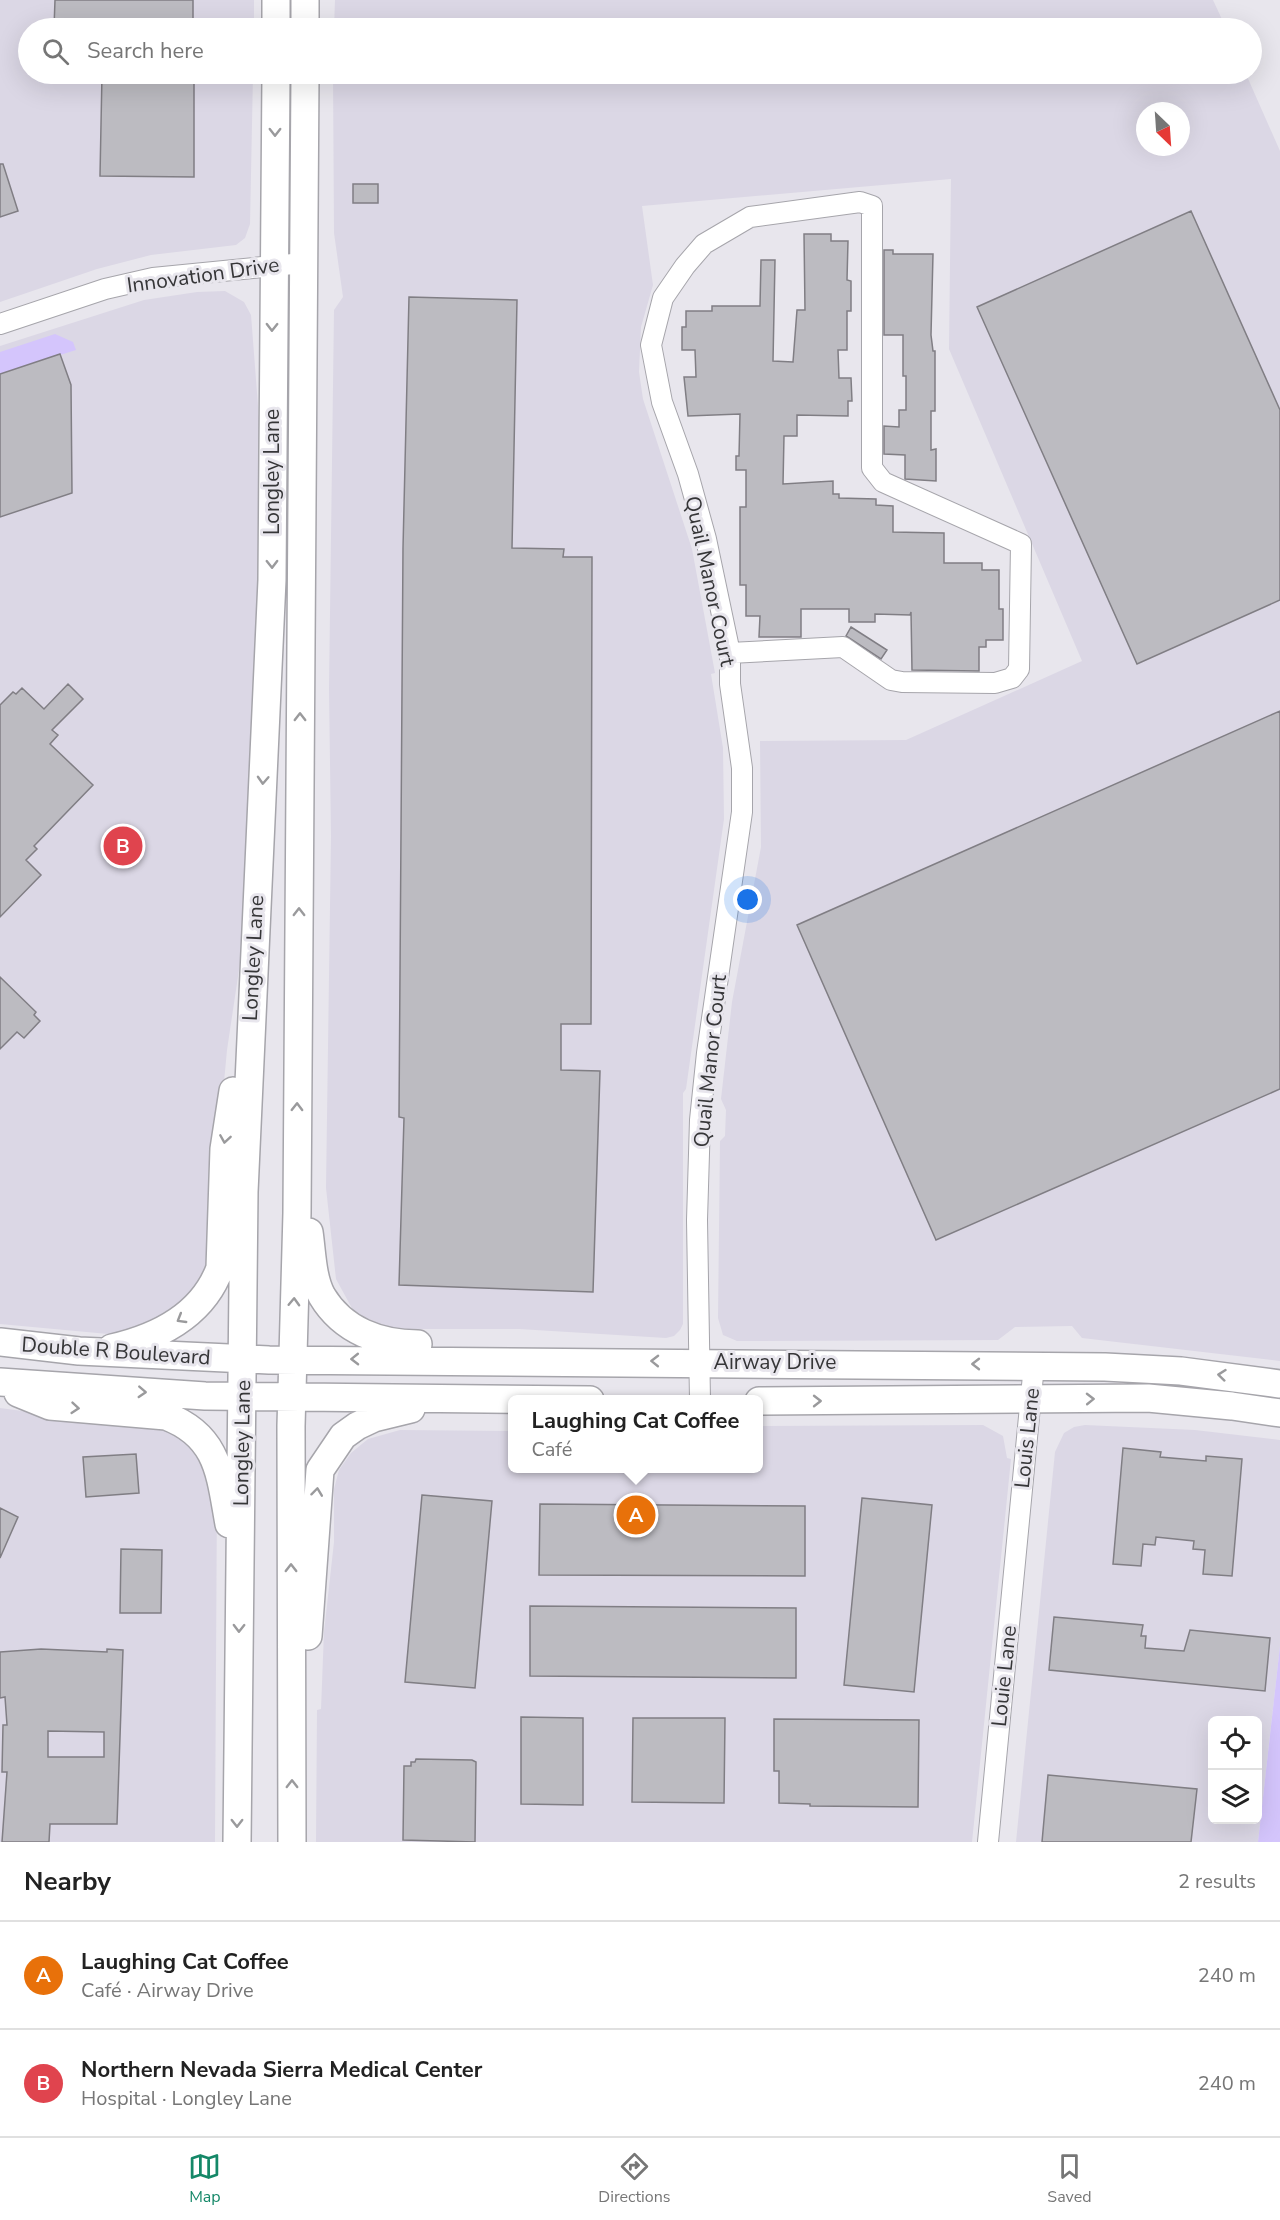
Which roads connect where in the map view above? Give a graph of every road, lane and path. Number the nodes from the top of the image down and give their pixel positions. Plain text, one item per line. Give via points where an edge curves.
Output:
1 (276, 0) edge
2 (306, 0) edge
3 (276, 18) edge
4 (305, 18) edge
5 (276, 84) edge
6 (305, 84) edge
7 (303, 263) junction
8 (273, 265) junction
9 (0, 324) edge
10 (730, 653) junction
11 (249, 1042) junction
12 (297, 1149) junction
13 (0, 1342) edge
14 (79, 1351) junction
15 (268, 1360) junction
16 (614, 1361) junction
17 (701, 1362) junction
18 (1034, 1365) junction
19 (0, 1384) edge
20 (1280, 1384) edge
21 (700, 1395) edge
22 (267, 1397) junction
23 (488, 1399) junction
24 (508, 1399) edge
25 (1031, 1400) junction
26 (763, 1401) edge
27 (1280, 1413) edge
28 (1020, 1510) joint
29 (240, 1588) junction
30 (292, 1737) junction
31 (237, 1842) edge
32 (292, 1842) edge
33 (988, 1842) edge

1 - 3 main road
2 - 4 main road
5 -> 8 main road, Longley Lane
6 - 7 main road, Longley Lane
7 - 8 street, Innovation Drive
12 -> 7 main road, Longley Lane
8 - 9 street, Innovation Drive via 153,278 105,289
8 -> 11 main road, Longley Lane via 271,635
10 - 10 street, Quail Manor Court via 706,539 662,402 651,345 663,298 704,244 750,217 860,202 872,206 872,468 883,482 1021,544 1019,669 1012,678 995,683 902,682 891,680 843,647
10 - 17 street, Quail Manor Court via 730,684 742,768 742,812 700,1120 697,1220
11 -> 14 main road via 232,1095 224,1149 220,1268 214,1286 189,1314 156,1333 114,1347
11 - 15 main road, Longley Lane via 244,1192
15 -> 12 main road, Longley Lane
12 - 16 main road via 315,1274 322,1296 350,1326 368,1337 389,1342 558,1344 598,1353
13 - 14 main road, Double R Boulevard
14 - 15 main road, Double R Boulevard
16 -> 15 main road, Airway Drive
15 - 22 main road, Longley Lane
15 - 22 main road, Longley Lane
17 -> 16 main road, Airway Drive
18 -> 17 main road, Airway Drive
17 - 21 street, Quail Manor Court
20 -> 18 main road, Airway Drive via 1181,1371
18 - 25 street, Louis Lane
19 -> 22 main road, Double R Boulevard
19 -> 29 main road via 50,1406 166,1416 196,1432 219,1469
22 - 23 main road
22 - 29 main road, Longley Lane
30 -> 22 main road, Longley Lane
23 - 24 main road
30 -> 23 main road via 303,1705 316,1496 321,1470 330,1453 343,1436 374,1418
26 -> 25 main road, Airway Drive
25 -> 27 main road, Airway Drive via 1148,1398
25 - 28 street, Louis Lane
28 - 33 street, Louie Lane
29 -> 31 main road, Longley Lane
32 -> 30 main road, Longley Lane

